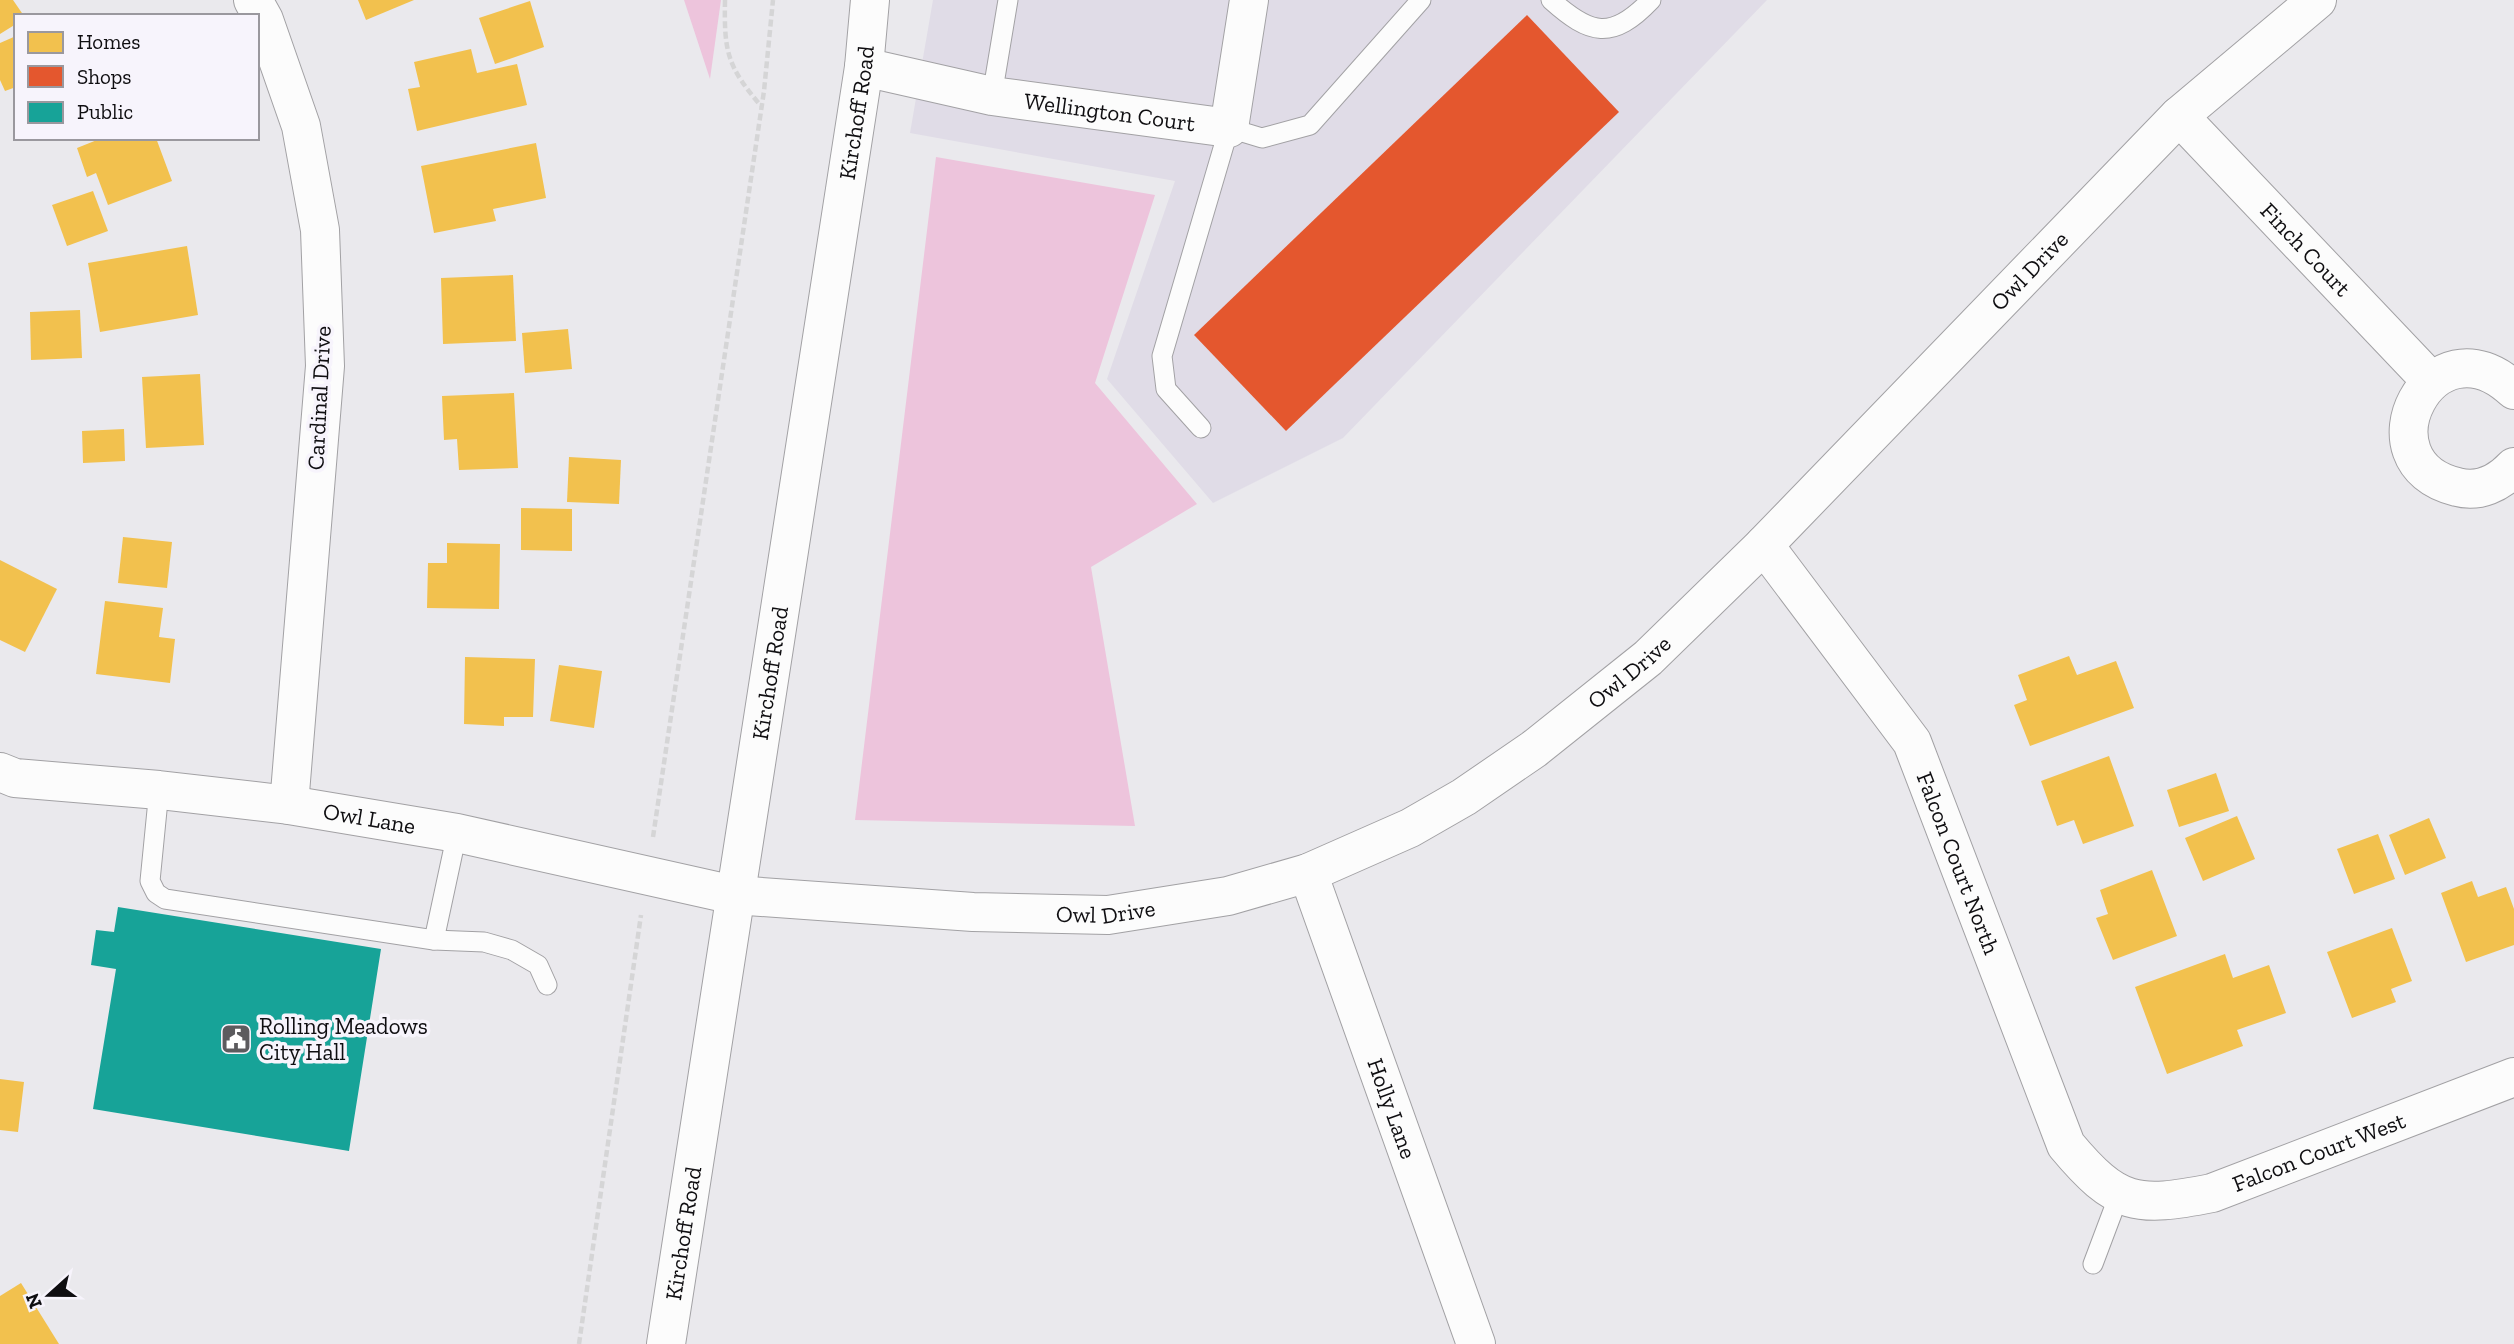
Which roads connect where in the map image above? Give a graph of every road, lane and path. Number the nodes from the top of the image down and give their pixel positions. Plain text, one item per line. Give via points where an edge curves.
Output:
1 (253, 0) edge
2 (725, 0) edge
3 (774, 0) edge
4 (870, 0) edge
5 (1008, 0) edge
6 (1249, 0) edge
7 (1421, 0) edge
8 (1552, 0) edge
9 (1651, 0) edge
10 (2317, 0) edge
11 (864, 67) junction
12 (992, 96) junction
13 (762, 107) junction
14 (2179, 116) junction
15 (1229, 128) junction
16 (2431, 381) junction
17 (2514, 390) edge
18 (1201, 428) dead end
19 (2514, 467) edge
20 (1764, 545) junction
21 (0, 772) edge
22 (159, 790) junction
23 (289, 805) junction
24 (657, 806) dead end
25 (457, 833) junction
26 (1308, 873) junction
27 (734, 895) junction
28 (434, 940) junction
29 (637, 947) dead end
30 (547, 985) dead end
31 (2514, 1077) edge
32 (2119, 1195) junction
33 (2093, 1264) dead end
34 (579, 1344) edge
35 (666, 1344) edge
36 (1476, 1344) edge

1 - 23 street, Cardinal Drive via 301,126 320,230 325,366
2 - 13 path via 724,44 737,78
3 - 13 path
4 - 11 street, Kirchoff Road
5 - 12 lane
6 - 15 street
7 - 15 lane via 1310,125 1262,138
8 - 9 lane via 1577,23 1592,29 1629,20
10 - 14 street, Owl Drive
11 - 12 street, Wellington Court
11 - 27 street, Kirchoff Road
12 - 15 street, Wellington Court
13 - 24 path
14 - 16 street, Finch Court
14 - 20 street, Owl Drive
15 - 18 lane via 1162,356 1166,389
16 - 17 street via 2466,368 2485,371
16 - 19 street via 2409,416 2408,436 2414,456 2427,473 2444,484 2465,489 2485,487
20 - 26 street, Owl Drive via 1648,658 1534,749 1410,828
20 - 32 street, Falcon Court North via 1912,742 2066,1145 2094,1178
21 - 22 street, Owl Lane via 15,778
22 - 23 street, Owl Lane
22 - 28 lane via 150,881 165,900
23 - 25 street, Owl Lane
25 - 27 street, Owl Lane
25 - 28 lane
26 - 27 street, Owl Drive via 1228,896 1108,915 973,912
26 - 36 street, Holly Lane
27 - 35 street, Kirchoff Road
28 - 30 lane via 484,942 512,950 538,965
29 - 34 path
31 - 32 street, Falcon Court West via 2212,1193 2164,1202
32 - 33 lane

